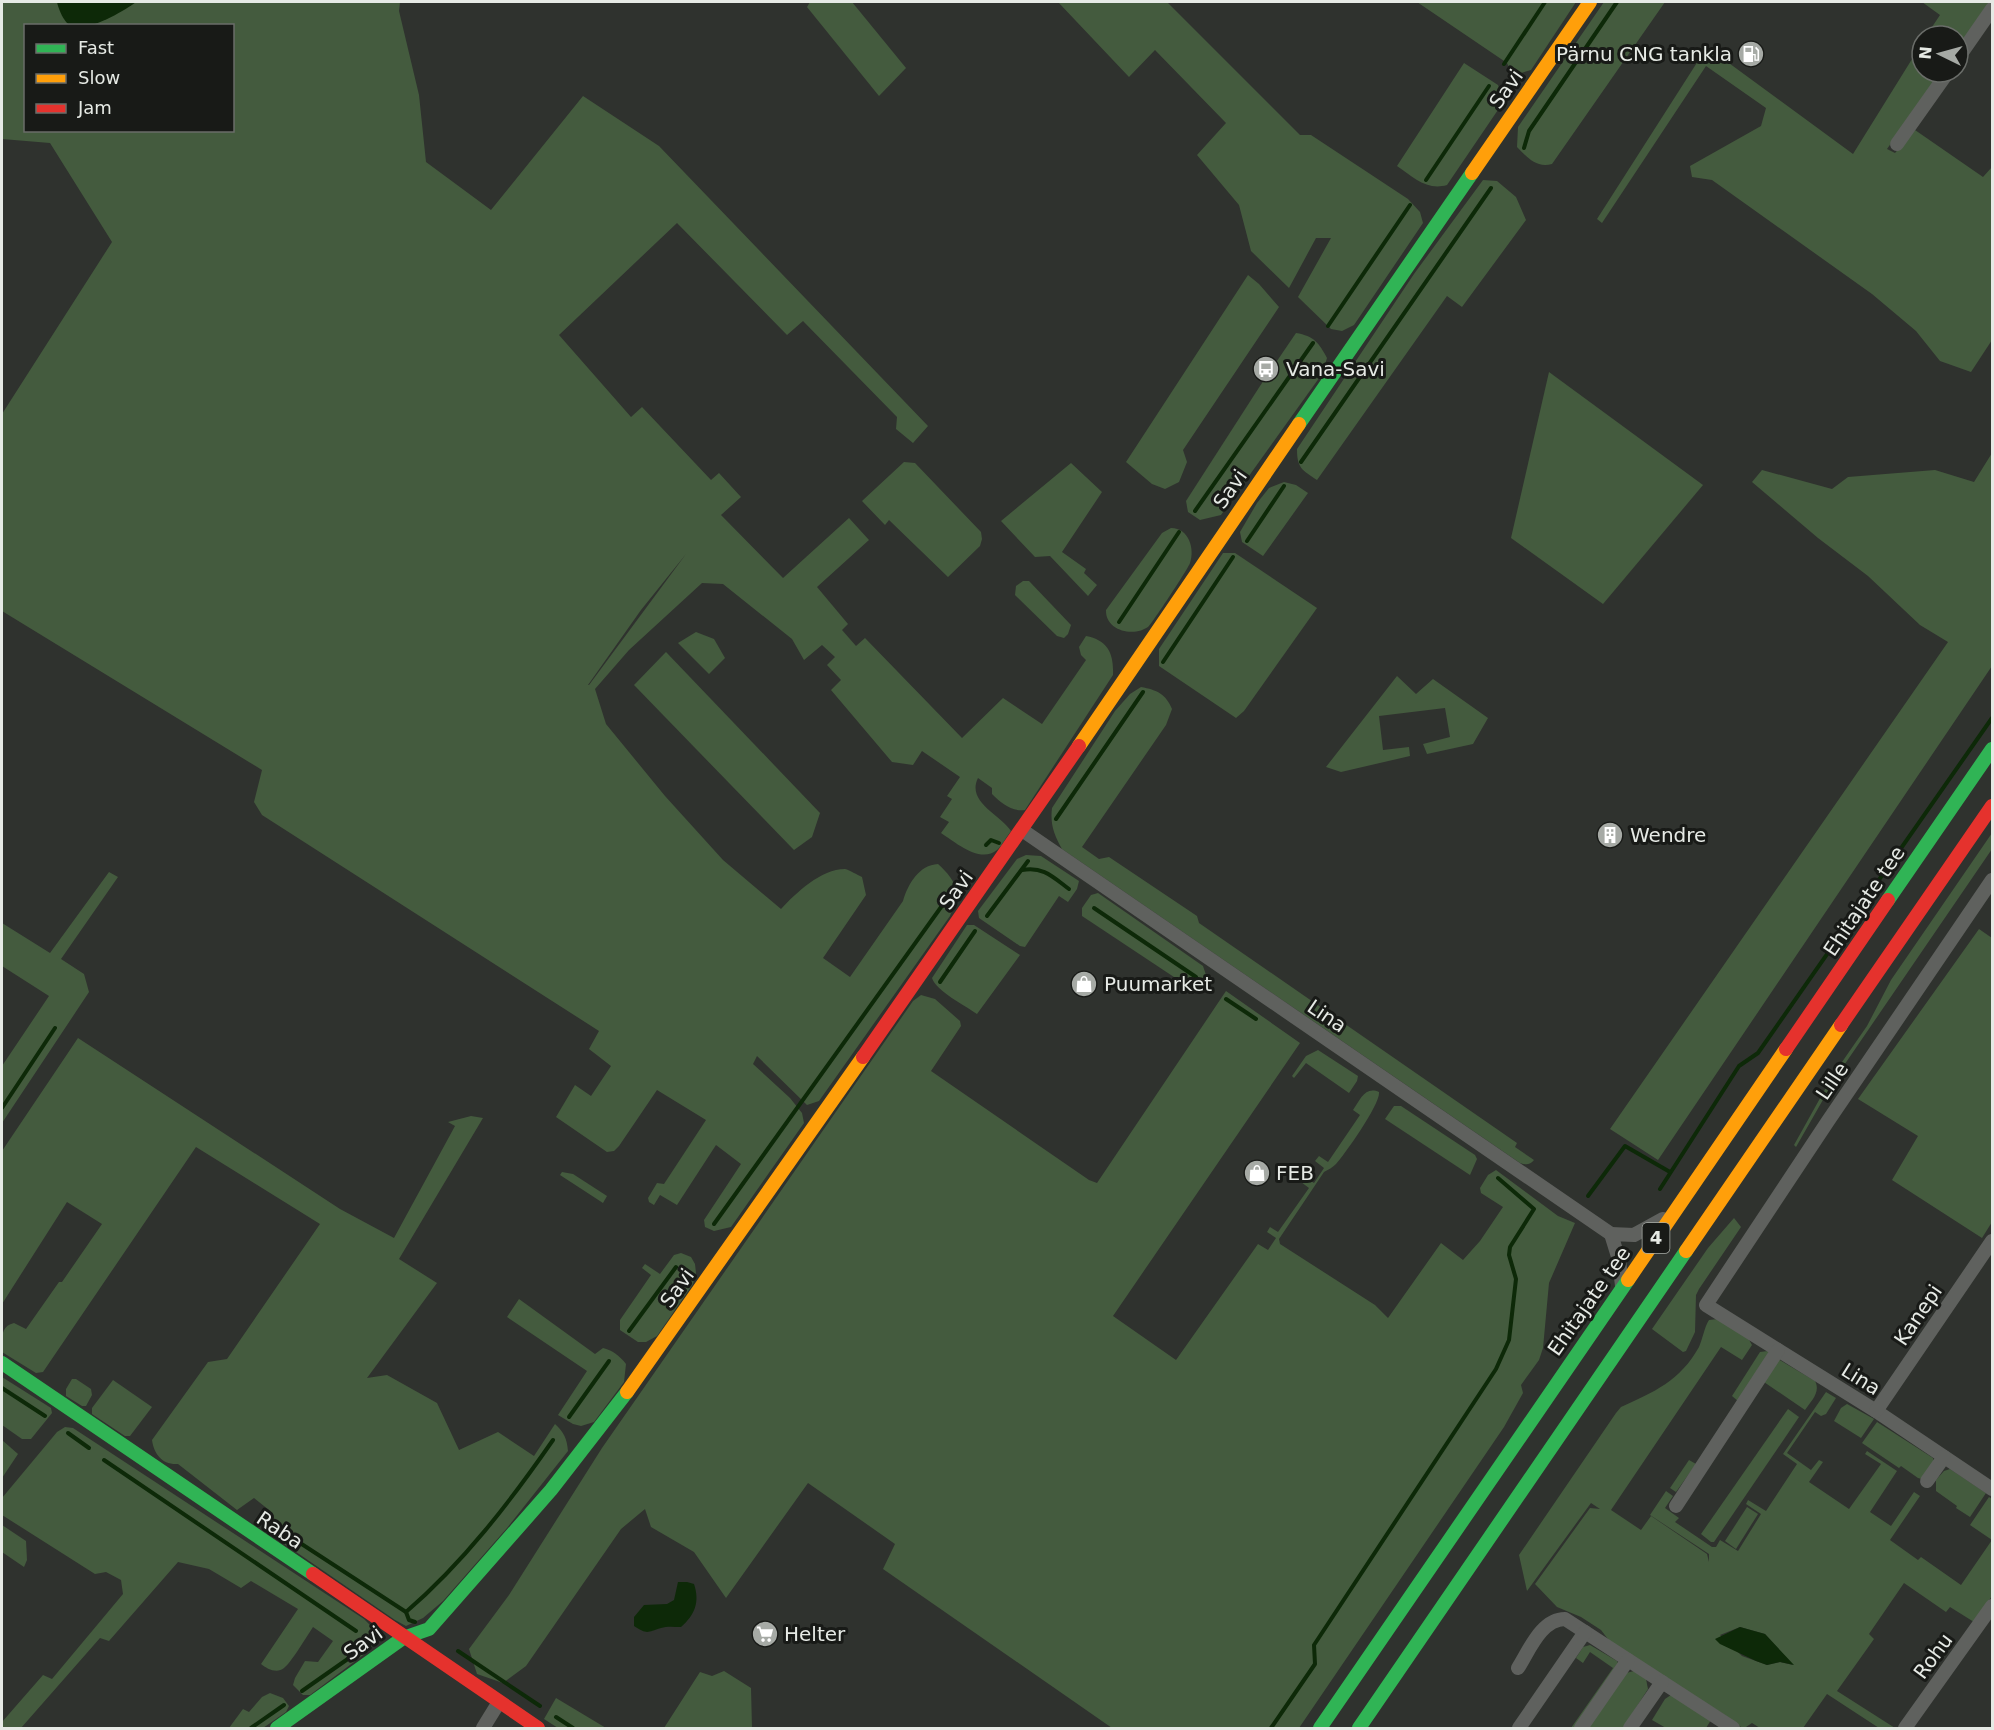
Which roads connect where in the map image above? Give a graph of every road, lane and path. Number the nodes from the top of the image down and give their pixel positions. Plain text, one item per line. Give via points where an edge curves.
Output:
1 (1590, 2) edge
2 (1992, 9) edge
3 (1987, 28) edge
4 (1970, 46) edge
5 (1940, 84) edge
6 (1897, 144) dead end
7 (1992, 748) edge
8 (1992, 806) edge
9 (1022, 830) junction
10 (1992, 880) edge
11 (1673, 1214) junction
12 (1611, 1234) junction
13 (1992, 1241) edge
14 (1622, 1288) junction
15 (1706, 1305) joint
16 (1778, 1350) junction
17 (2, 1363) edge
18 (1876, 1411) junction
19 (1944, 1457) junction
20 (1927, 1481) dead end
21 (1992, 1490) edge
22 (1676, 1506) dead end
23 (1992, 1606) edge
24 (1585, 1632) junction
25 (403, 1638) junction
26 (1628, 1660) junction
27 (1518, 1668) dead end
28 (1662, 1682) junction
29 (499, 1702) junction
30 (276, 1728) edge
31 (483, 1728) edge
32 (538, 1728) edge
33 (1320, 1728) edge
34 (1359, 1728) edge
35 (1520, 1728) edge
36 (1581, 1728) edge
37 (1630, 1728) edge
38 (1734, 1728) edge
39 (1905, 1728) edge

1 - 9 main road, Savi
2 - 3 street
3 - 4 street
5 - 6 street
7 - 11 main road, Ehitajate tee / 4
8 - 34 main road, 4
9 - 12 street, Lina
9 - 25 main road, Savi via 624,1396 543,1499 429,1629
10 - 15 street, Lille
11 - 12 street via 1634,1235
11 - 14 main road, Ehitajate tee / 4
12 - 14 street
13 - 18 street, Kanepi
14 - 33 main road, Ehitajate tee / 4
15 - 16 street, Lina
16 - 18 street, Lina
16 - 22 street
17 - 25 main road, Raba
18 - 19 street, Lina
19 - 20 street
19 - 21 street, Lina
23 - 39 street, Rohu
24 - 26 street
24 - 27 street via 1565,1619 1556,1619 1543,1629
24 - 35 street
25 - 29 main road, Raba
25 - 30 main road, Savi
26 - 28 street
26 - 36 street
28 - 37 street
28 - 38 street
29 - 31 street
29 - 32 main road, Raba

